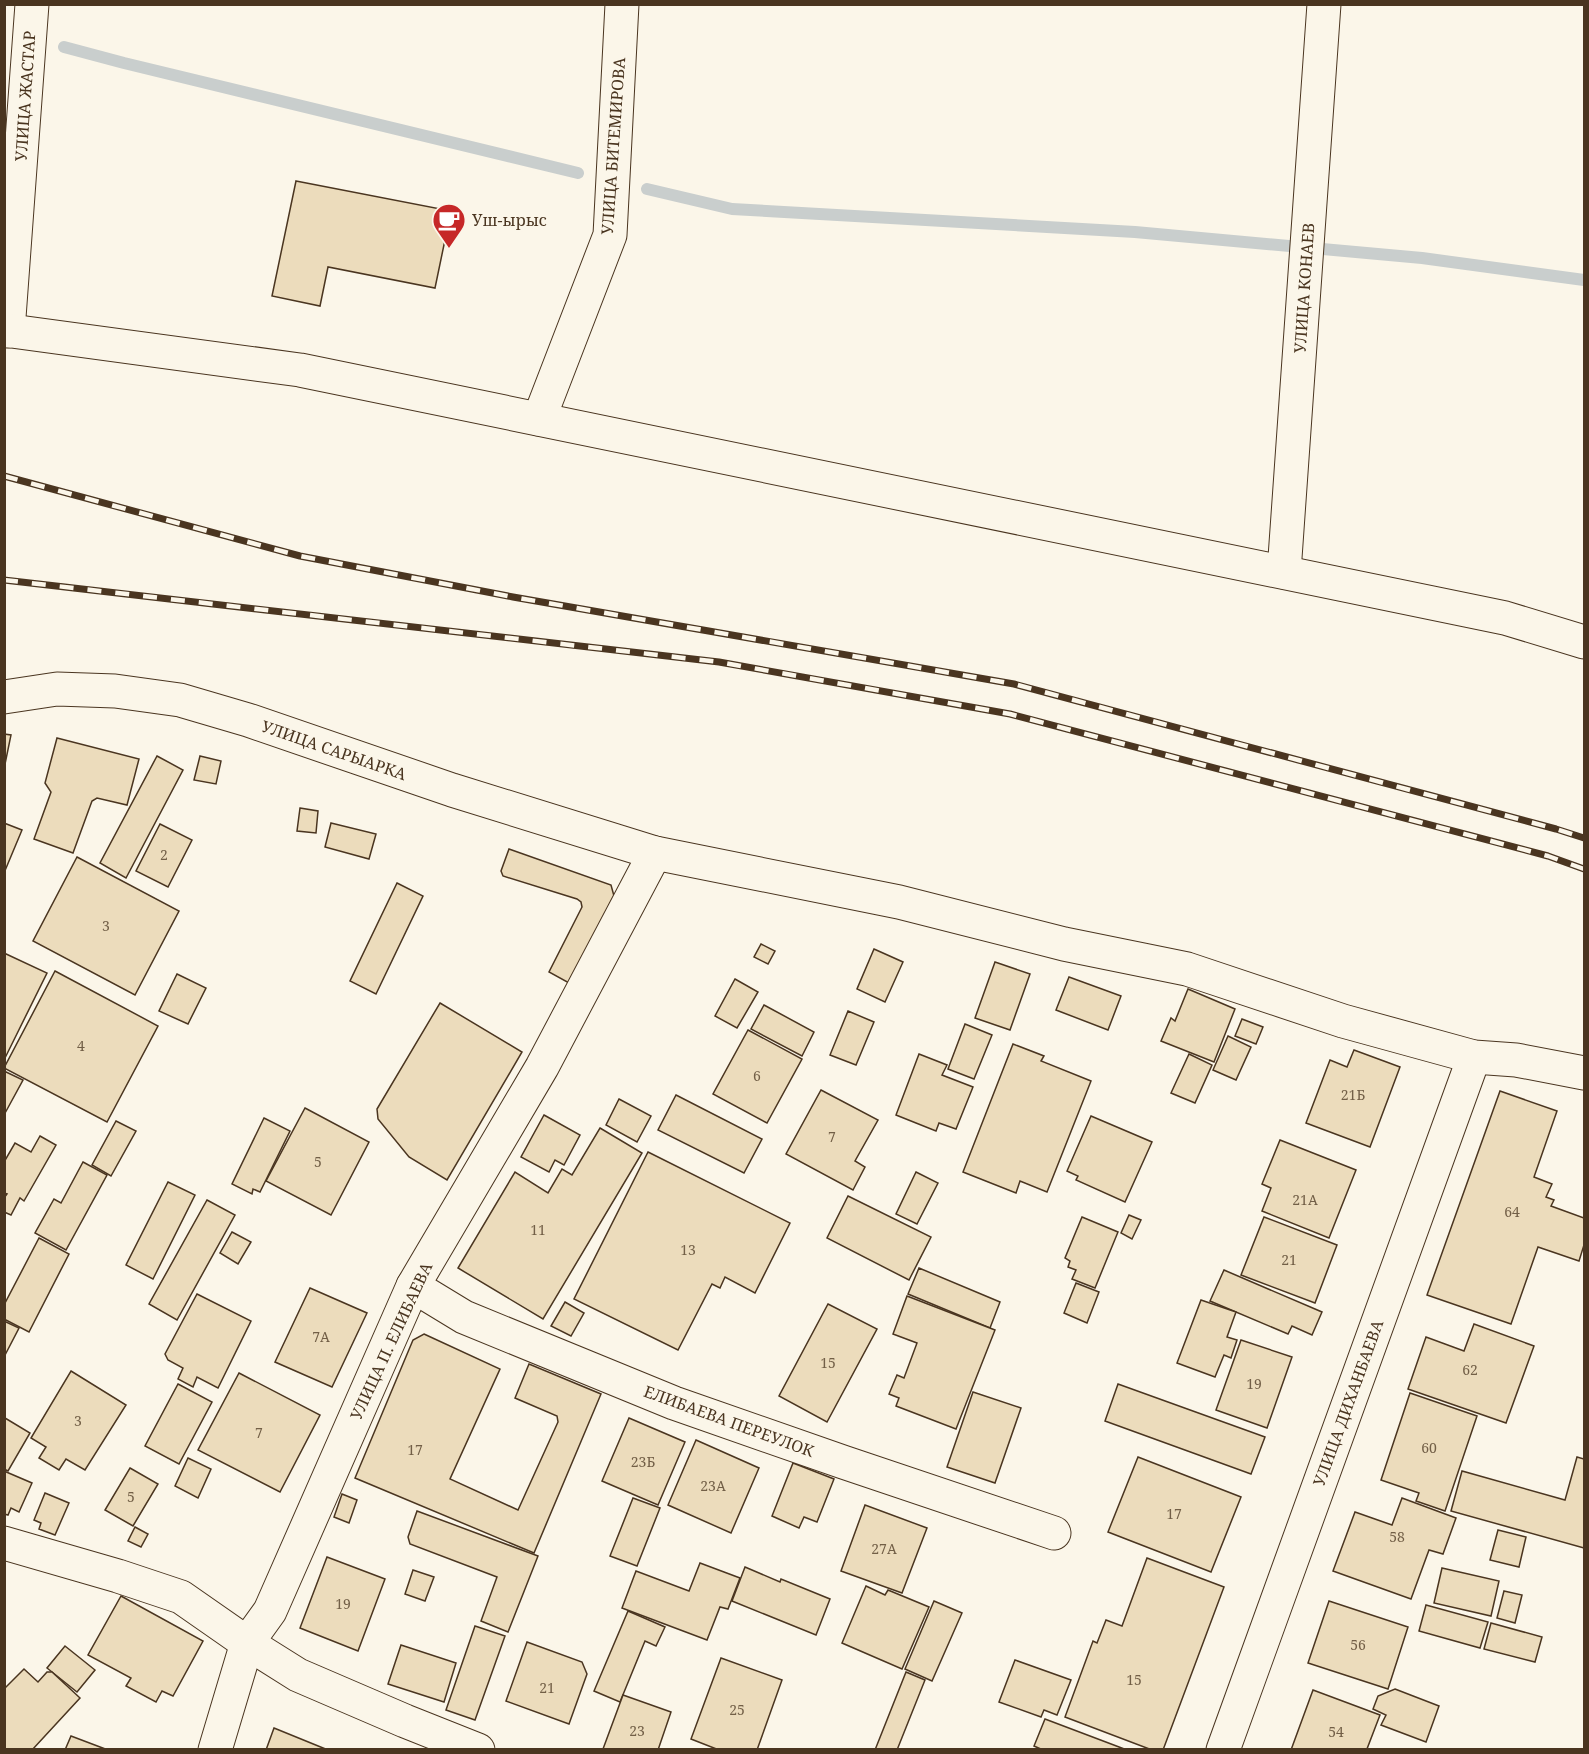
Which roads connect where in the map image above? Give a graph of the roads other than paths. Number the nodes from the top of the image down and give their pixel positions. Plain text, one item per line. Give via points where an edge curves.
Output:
1 (32, 4) edge
2 (622, 4) edge
3 (1324, 4) edge
4 (6, 331) edge
5 (539, 419) junction
6 (1284, 572) junction
7 (1584, 642) edge
8 (4, 697) edge
9 (656, 853) junction
10 (1474, 1057) junction
11 (1584, 1073) edge
12 (413, 1286) junction
13 (1054, 1533) dead end
14 (4, 1543) edge
15 (247, 1643) junction
16 (215, 1749) edge
17 (478, 1749) edge
18 (1223, 1749) edge

1 - 4 street, УЛИЦА ЖАСТАР
2 - 5 street, УЛИЦА БИТЕМИРОВА via 610,235
3 - 6 street, УЛИЦА КОНАЕВ
4 - 5 street via 300,370
5 - 6 street
6 - 7 street via 1505,618
8 - 9 street, УЛИЦА САРЫАРКА via 57,689 115,691 180,700
9 - 10 street, УЛИЦА САРЫАРКА via 898,902 1064,945 1187,969 1343,1021
9 - 12 street, УЛИЦА П. ЕЛИБАЕВА via 542,1068
10 - 11 street, УЛИЦА САРЫАРКА via 1516,1060
10 - 18 street, УЛИЦА ДИХАНБАЕВА
12 - 13 street, ЕЛИБАЕВА ПЕРЕУЛОК via 464,1317 674,1403
12 - 15 street, УЛИЦА П. ЕЛИБАЕВА via 270,1611
14 - 15 street via 181,1597
15 - 16 street, УЛИЦА П. ЕЛИБАЕВА
15 - 17 street via 298,1675

